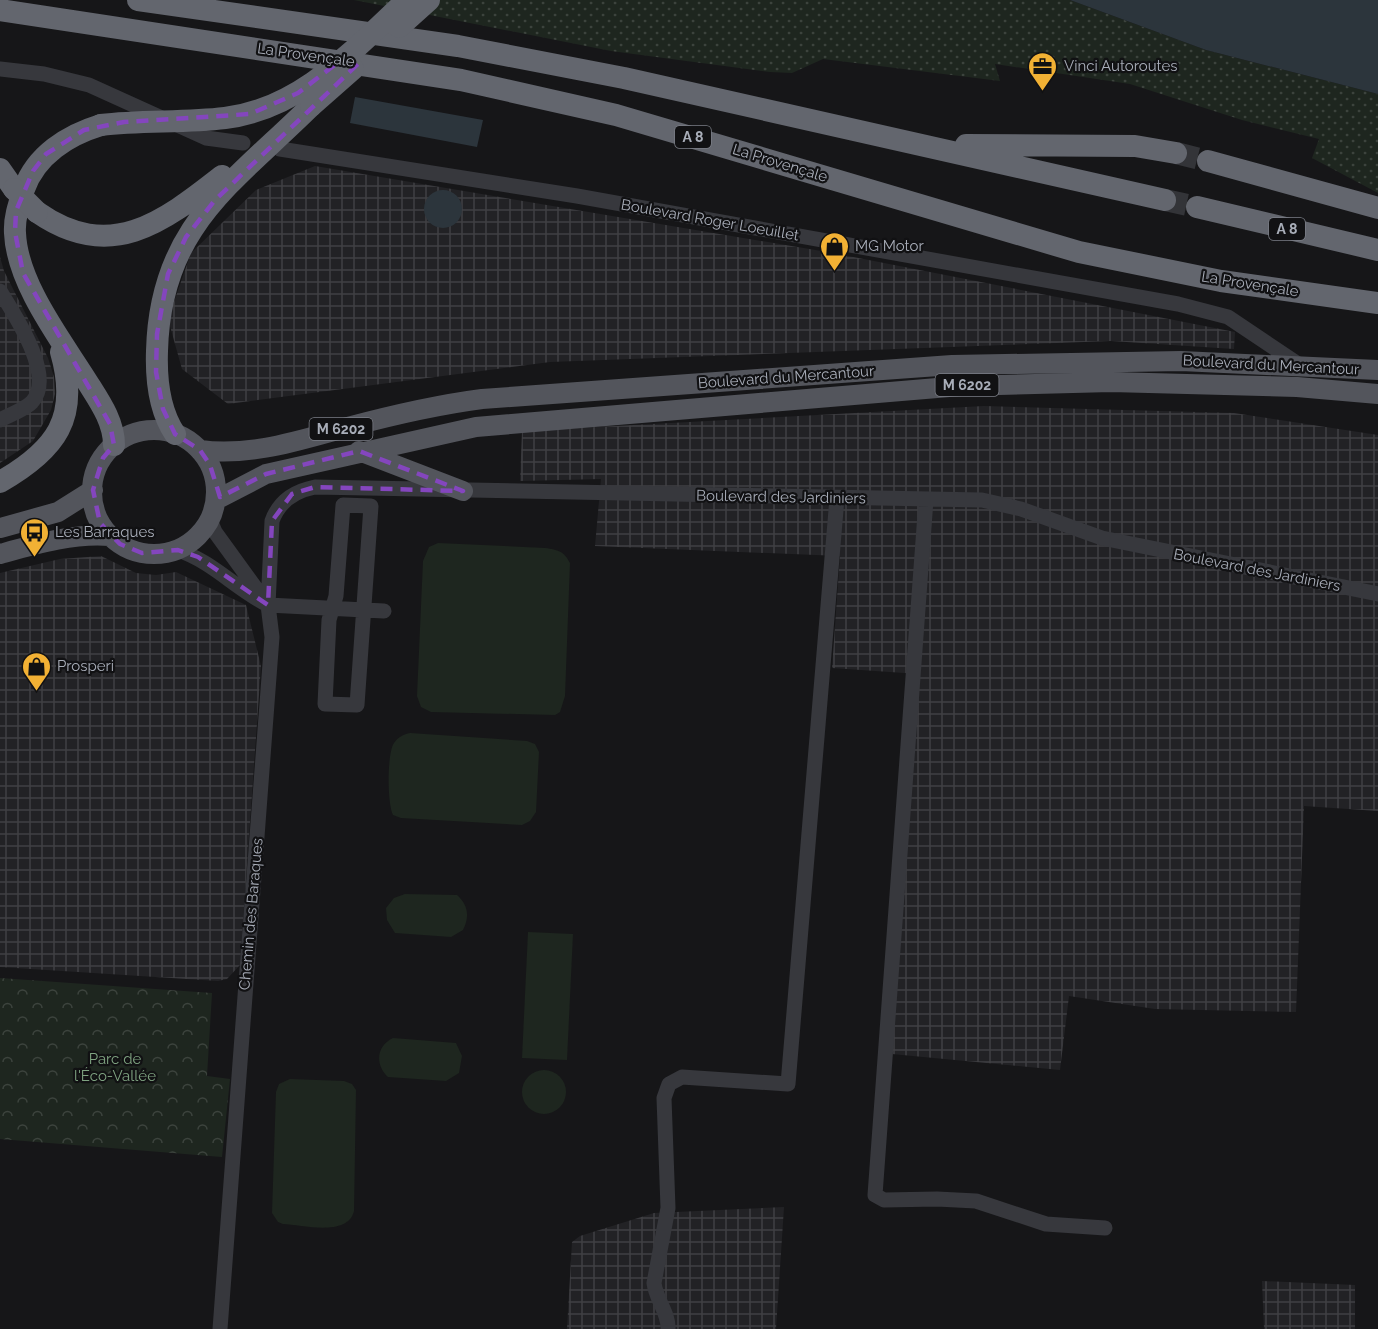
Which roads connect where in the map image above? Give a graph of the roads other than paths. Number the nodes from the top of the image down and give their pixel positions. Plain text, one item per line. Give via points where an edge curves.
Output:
1 (138, 0) edge
2 (407, 0) edge
3 (429, 0) edge
4 (0, 10) edge
5 (0, 69) edge
6 (311, 106) junction
7 (243, 143) dead end
8 (922, 145) junction
9 (280, 149) dead end
10 (1176, 153) tunnel mouth
11 (1208, 161) tunnel mouth
12 (0, 169) edge
13 (1165, 200) tunnel mouth
14 (1197, 207) tunnel mouth
15 (1378, 208) edge
16 (1378, 250) edge
17 (0, 291) edge
18 (1378, 303) edge
19 (55, 330) junction
20 (1301, 366) junction
21 (1378, 370) edge
22 (1378, 394) edge
23 (0, 420) edge
24 (175, 434) junction
25 (114, 445) junction
26 (200, 450) junction
27 (359, 451) junction
28 (0, 482) edge
29 (93, 490) junction
30 (463, 491) junction
31 (837, 498) junction
32 (216, 500) junction
33 (926, 500) junction
34 (210, 520) junction
35 (0, 528) edge
36 (110, 536) junction
37 (178, 550) junction
38 (0, 554) edge
39 (1378, 594) edge
40 (268, 605) junction
41 (330, 609) junction
42 (363, 610) junction
43 (384, 611) dead end
44 (1105, 1228) dead end
45 (220, 1329) edge
46 (668, 1329) edge

1 - 8 highway, La Provençale via 458,46 624,78
2 - 19 highway, bridge via 328,72 276,105 227,118 101,125 66,140 46,154 33,171 16,211 16,242 23,273
3 - 6 highway, bridge
4 - 18 highway, La Provençale / A 8 via 461,80 627,118 1079,252 1221,281
5 - 7 street via 89,85 206,138
6 - 12 highway, bridge via 163,220 124,235 89,235 52,222 14,189
6 - 24 highway via 215,200 198,219 176,256 162,301 156,372 167,422
8 - 10 highway via 1136,146
8 - 13 highway, La Provençale
9 - 20 street, Boulevard Roger Loeuillet via 577,196 1178,304 1228,317
11 - 15 highway
14 - 16 highway, A 8
17 - 23 street via 20,323 40,370 39,389 32,402
19 - 25 highway via 107,415
19 - 28 highway via 68,375 69,395 63,421 50,445 28,466
20 - 21 main road, Boulevard du Mercantour / M 6202
20 - 26 main road, Boulevard du Mercantour / M 6202 via 1110,360 952,364 506,397 432,405 279,446 242,451
22 - 27 main road, Boulevard du Mercantour / M 6202 via 1297,387 1111,382 961,386 476,428
24 - 25 main road via 145,431
24 - 26 main road
25 - 29 main road via 103,458
26 - 32 main road via 210,465
27 - 30 main road
27 - 32 main road, Boulevard du Mercantour / M 6202 via 259,477
29 - 35 main road via 58,512
29 - 36 main road via 97,515
30 - 31 street, Boulevard des Jardiniers
30 - 40 street, Boulevard des Jardiniers via 315,487 292,494 272,521
31 - 33 street, Boulevard des Jardiniers
31 - 46 street via 788,1084 682,1077 669,1084 664,1098 668,1208 654,1283
32 - 34 main road
33 - 39 street, Boulevard des Jardiniers via 1002,503 1102,538
33 - 44 street via 875,1195 884,1200 976,1201 1047,1224
34 - 37 main road
34 - 40 street
36 - 37 main road via 142,553
36 - 38 main road via 57,539
37 - 40 street via 198,557 251,597
40 - 41 street
40 - 45 street, Chemin des Baraques via 272,637
41 - 42 street
41 - 42 street via 325,704 357,705
41 - 42 street via 336,596 342,505 371,506
42 - 43 street

